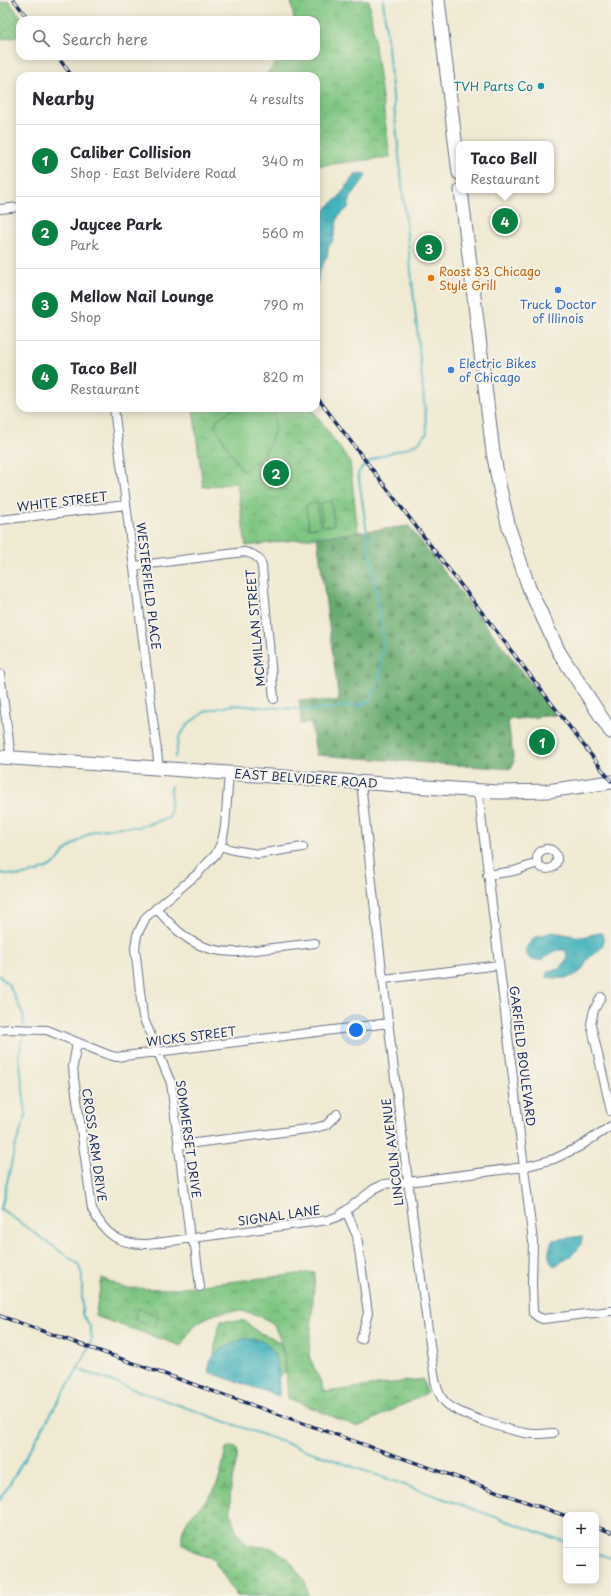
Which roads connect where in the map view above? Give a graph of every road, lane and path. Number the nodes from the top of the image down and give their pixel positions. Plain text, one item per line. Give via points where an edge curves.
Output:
1 (438, 0) edge
2 (456, 148) edge
3 (461, 193) edge
4 (16, 207) edge
5 (0, 209) edge
6 (114, 412) edge
7 (126, 505) junction
8 (0, 520) edge
9 (134, 566) junction
10 (0, 674) edge
11 (274, 699) dead end
12 (611, 732) edge
13 (5, 757) edge
14 (159, 768) junction
15 (229, 773) junction
16 (361, 782) junction
17 (611, 782) edge
18 (478, 790) junction
19 (220, 846) junction
20 (303, 847) dead end
21 (538, 863) dead end
22 (487, 875) junction
23 (156, 908) junction
24 (315, 943) dead end
25 (499, 965) junction
26 (384, 979) junction
27 (601, 997) dead end
28 (389, 1023) junction
29 (0, 1030) edge
30 (77, 1042) junction
31 (159, 1052) junction
32 (611, 1112) edge
33 (337, 1114) dead end
34 (611, 1126) edge
35 (179, 1145) junction
36 (524, 1167) junction
37 (408, 1182) junction
38 (346, 1211) junction
39 (190, 1238) junction
40 (200, 1287) dead end
41 (611, 1310) edge
42 (361, 1339) dead end
43 (553, 1434) dead end

1 - 2 main road
3 - 12 main road via 493,452 509,528 529,588 559,652
4 - 5 street
6 - 7 street, WESTERFIELD PLACE
7 - 8 street, WHITE STREET
7 - 9 street, WESTERFIELD PLACE
9 - 11 street, MCMILLAN STREET via 244,552 257,556 262,567
9 - 14 street, WESTERFIELD PLACE
10 - 13 street
13 - 14 main road, EAST BELVIDERE ROAD
14 - 15 main road, EAST BELVIDERE ROAD
15 - 16 main road, EAST BELVIDERE ROAD
15 - 19 street, SOMMERSET DRIVE via 227,811
16 - 18 main road, EAST BELVIDERE ROAD
16 - 26 street, LINCOLN AVENUE
17 - 18 main road, EAST BELVIDERE ROAD via 547,791
18 - 22 street, GARFIELD BOULEVARD
19 - 20 street via 258,854
19 - 23 street, SOMMERSET DRIVE via 208,864
21 - 22 street via 514,871
22 - 25 street, GARFIELD BOULEVARD
23 - 24 street via 183,936 213,950 238,952
23 - 31 street, SOMMERSET DRIVE via 141,925 135,948 143,1016
25 - 26 street
25 - 36 street, GARFIELD BOULEVARD
26 - 28 street, LINCOLN AVENUE
27 - 32 street via 594,1010 591,1024
28 - 31 street, WICKS STREET
28 - 37 street, LINCOLN AVENUE
29 - 30 street, WICKS STREET via 48,1030
30 - 31 street, WICKS STREET via 116,1057
30 - 39 street, CROSS ARM DRIVE via 74,1078 90,1198 97,1220 110,1234 126,1243 148,1244
31 - 35 street, SOMMERSET DRIVE via 171,1083
33 - 35 street via 326,1125 315,1128
34 - 36 street, SIGNAL LANE via 579,1147 554,1159
35 - 39 street, SOMMERSET DRIVE
36 - 37 street, SIGNAL LANE
36 - 41 street, GARFIELD BOULEVARD via 533,1242 532,1308 536,1316 543,1318
37 - 38 street, SIGNAL LANE via 384,1184
37 - 43 street, LINCOLN AVENUE via 438,1393 445,1403 457,1411 512,1430
38 - 39 street, SIGNAL LANE via 334,1218 316,1223
38 - 42 street via 357,1236 368,1313
39 - 40 street, SOMMERSET DRIVE via 195,1246

